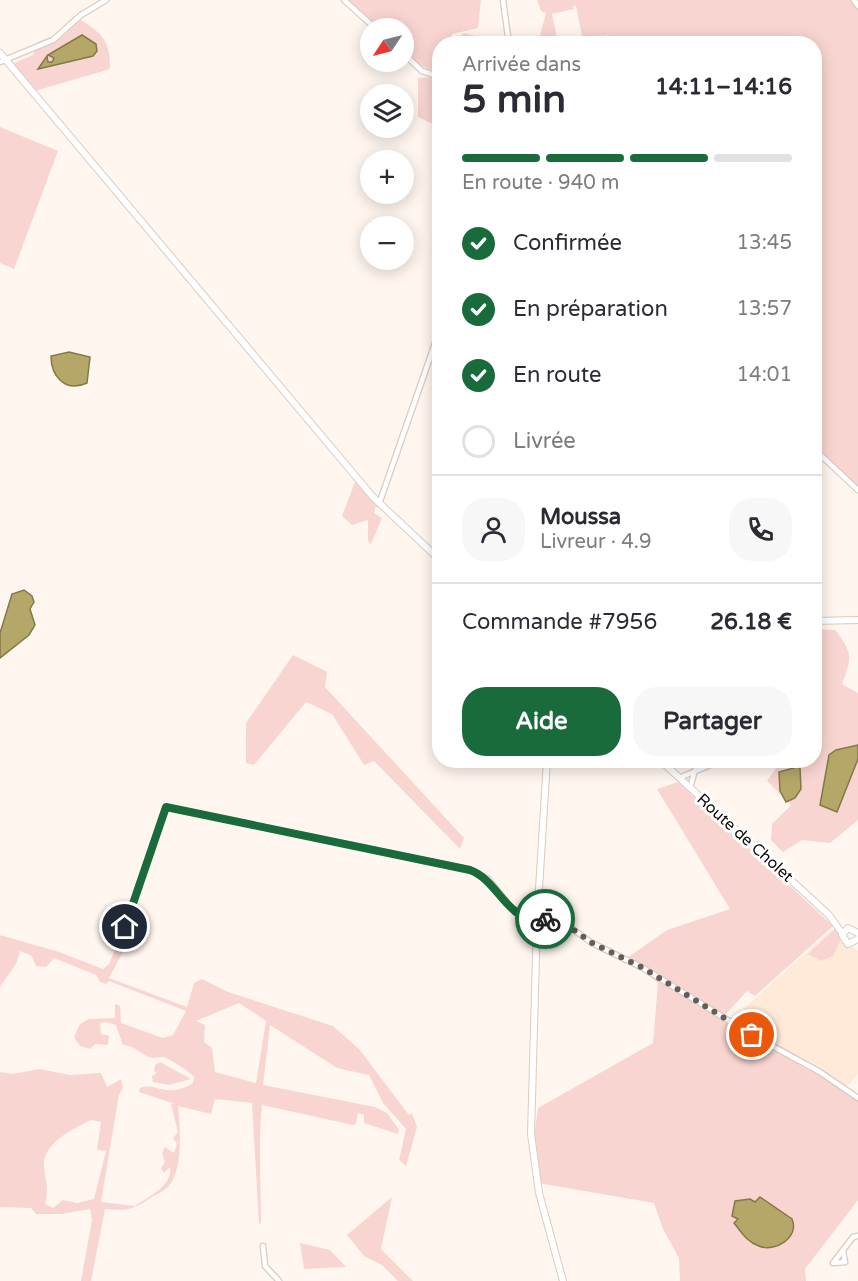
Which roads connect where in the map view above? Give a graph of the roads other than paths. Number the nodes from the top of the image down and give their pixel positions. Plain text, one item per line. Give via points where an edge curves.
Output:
1 (106, 0) edge
2 (344, 0) edge
3 (503, 0) edge
4 (854, 0) edge
5 (858, 6) edge
6 (364, 18) edge
7 (508, 36) edge
8 (0, 53) edge
9 (2, 60) edge
10 (414, 63) edge
11 (432, 74) edge
12 (432, 352) edge
13 (822, 456) edge
14 (858, 490) edge
15 (379, 504) junction
16 (432, 553) edge
17 (858, 620) edge
18 (822, 621) edge
19 (547, 768) edge
20 (668, 768) edge
21 (700, 768) edge
22 (695, 770) junction
23 (679, 778) junction
24 (690, 788) junction
25 (540, 920) junction
26 (125, 927) dead end
27 (852, 930) edge
28 (856, 943) edge
29 (858, 1098) edge
30 (858, 1236) edge
31 (263, 1246) dead end
32 (843, 1251) dead end
33 (564, 1280) edge
34 (279, 1281) edge

1 - 9 street via 81,15 53,40
2 - 6 street
3 - 7 street
4 - 5 street
8 - 9 main road
9 - 15 main road
10 - 11 street
12 - 15 street
13 - 14 street
15 - 16 main road
17 - 18 main road
19 - 25 main road
20 - 23 main road, Route de Cholet
21 - 22 street
22 - 23 street
22 - 24 street
23 - 24 main road, Route de Cholet
24 - 27 main road, Route de Cholet via 829,915
25 - 26 street via 515,912 488,879 470,870 166,807
25 - 29 street via 564,923
25 - 33 main road via 532,1154 539,1194
27 - 28 main road, Route de Cholet via 844,941
30 - 32 street
31 - 34 street via 265,1266

